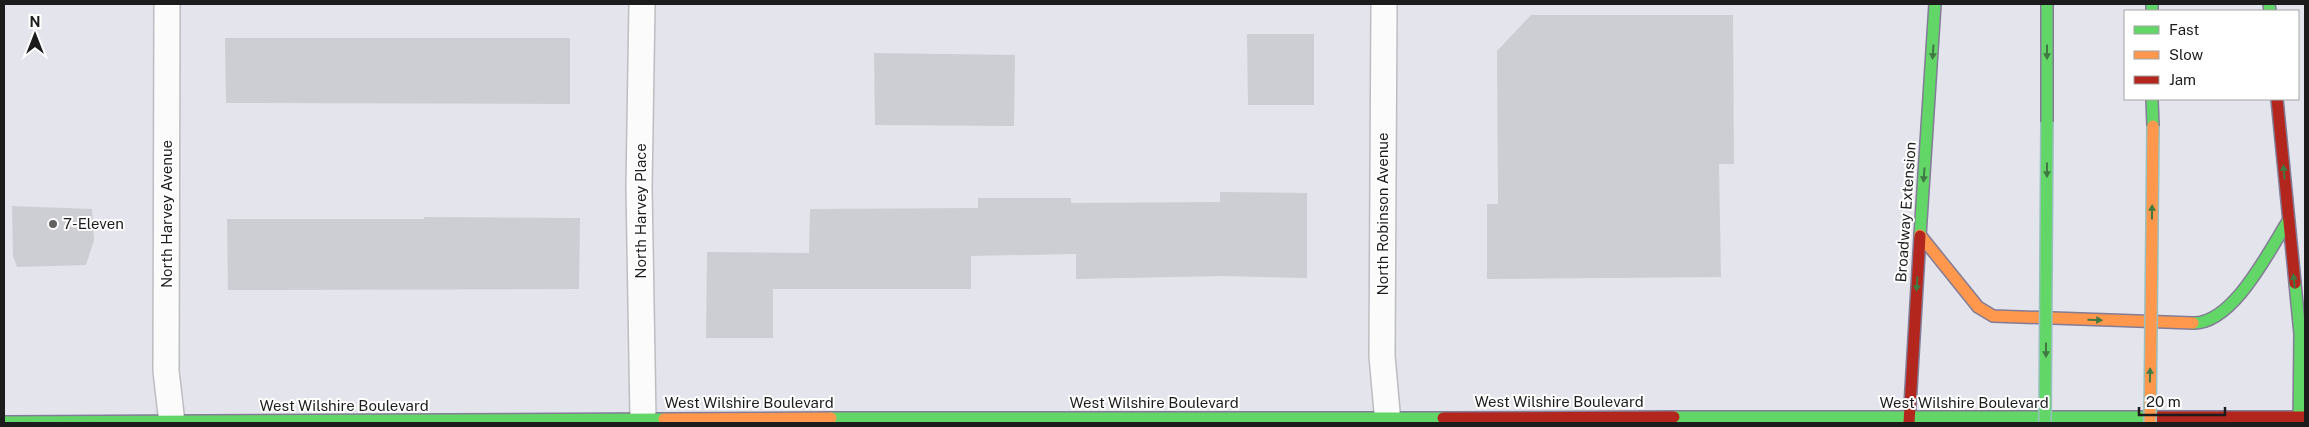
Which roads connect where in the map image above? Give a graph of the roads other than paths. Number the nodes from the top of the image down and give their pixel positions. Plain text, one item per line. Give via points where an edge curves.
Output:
1 (168, 4) edge
2 (642, 4) edge
3 (1384, 4) edge
4 (1935, 4) edge
5 (2047, 4) edge
6 (2152, 100) edge
7 (2277, 100) edge
8 (2288, 221) junction
9 (1920, 235) junction
10 (643, 419) junction
11 (2302, 419) edge
12 (1388, 420) edge
13 (1909, 420) edge
14 (4, 422) edge
15 (172, 422) edge
16 (2046, 423) edge
17 (2150, 423) edge

1 - 15 street, North Harvey Avenue via 166,371
2 - 10 street, North Harvey Place
3 - 12 street, North Robinson Avenue via 1382,356
4 -> 9 main road, Broadway Extension
5 -> 16 main road, bridge
17 -> 6 main road, bridge
8 -> 7 main road
9 -> 8 main road via 1978,307 1993,316 2197,324 2220,314 2236,301
11 -> 8 main road via 2300,334
9 -> 13 main road, Broadway Extension
10 - 12 main road, West Wilshire Boulevard
10 - 15 main road, West Wilshire Boulevard
11 - 13 main road, West Wilshire Boulevard
12 - 13 main road, West Wilshire Boulevard
14 - 15 main road, West Wilshire Boulevard

